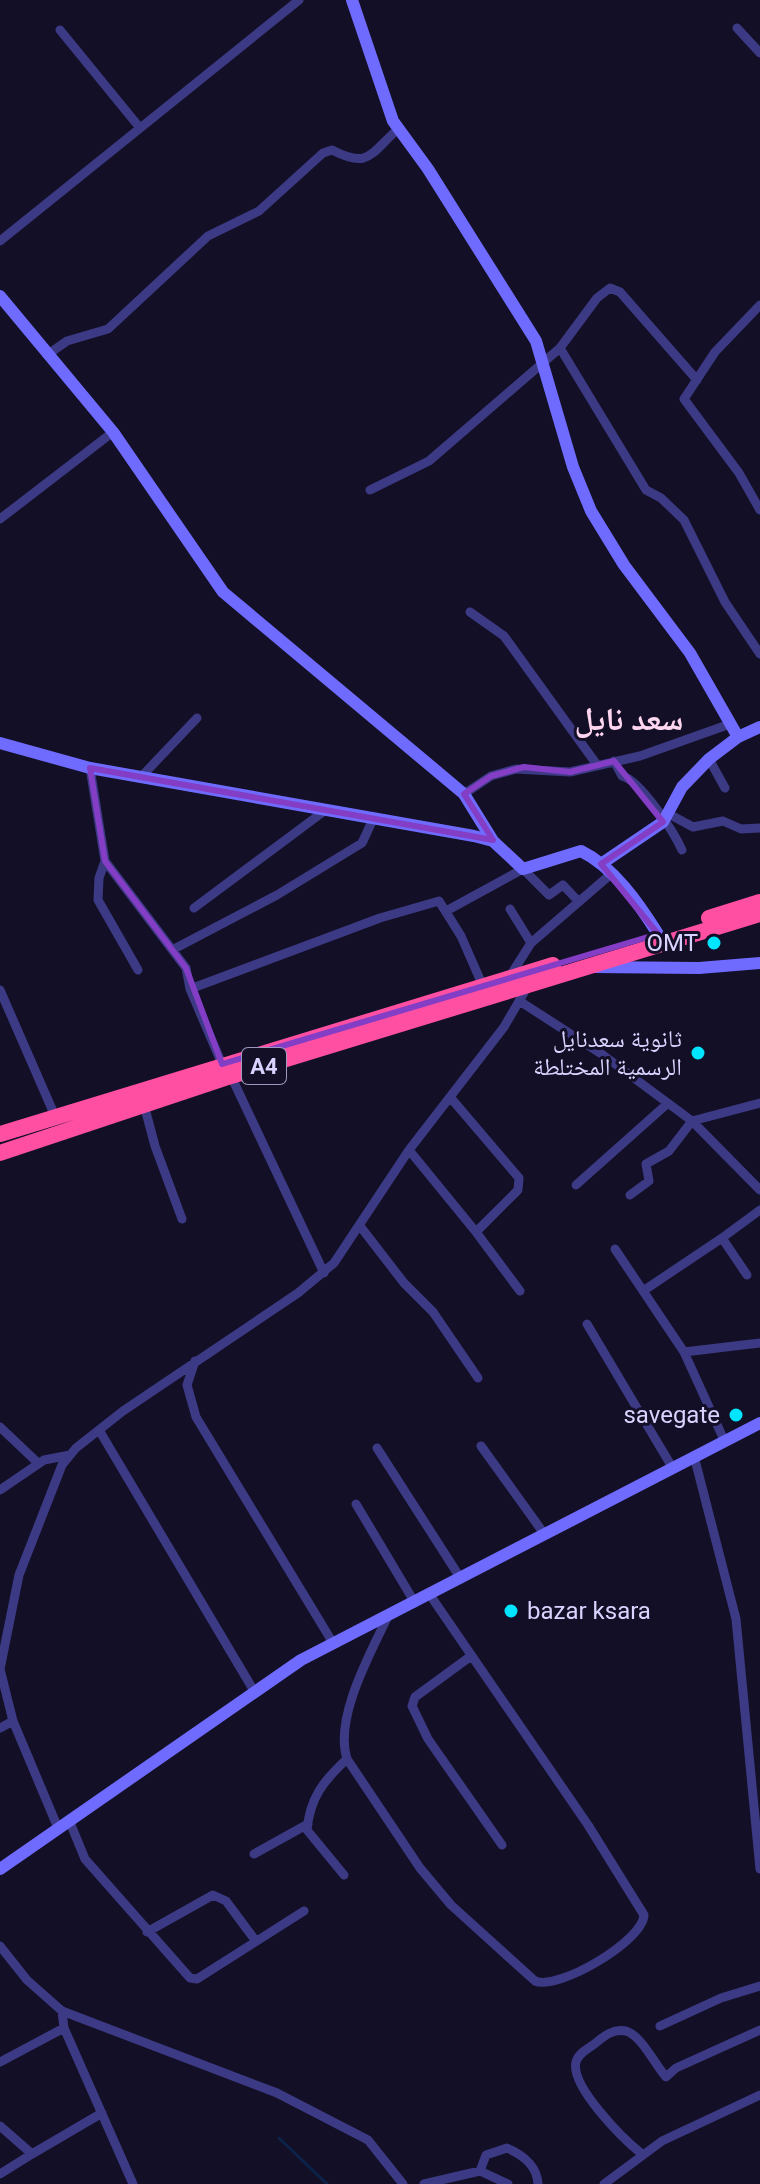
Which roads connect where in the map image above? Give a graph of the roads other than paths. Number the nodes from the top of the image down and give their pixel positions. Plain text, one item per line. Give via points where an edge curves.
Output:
1 (299, 0) edge
2 (352, 0) edge
3 (737, 28) dead end
4 (60, 30) dead end
5 (760, 53) edge
6 (140, 128) junction
7 (398, 129) junction
8 (0, 241) edge
9 (0, 296) edge
10 (760, 305) edge
11 (560, 348) junction
12 (47, 355) junction
13 (545, 361) junction
14 (697, 380) junction
15 (113, 432) junction
16 (370, 490) dead end
17 (760, 510) edge
18 (0, 519) edge
19 (470, 612) dead end
20 (760, 654) edge
21 (197, 718) dead end
22 (730, 724) junction
23 (760, 727) edge
24 (738, 737) junction
25 (0, 743) edge
26 (709, 759) junction
27 (614, 761) junction
28 (597, 765) junction
29 (90, 768) junction
30 (141, 777) junction
31 (725, 788) dead end
32 (464, 794) junction
33 (327, 809) junction
34 (374, 817) junction
35 (665, 817) junction
36 (760, 828) edge
37 (493, 841) junction
38 (682, 850) dead end
39 (105, 861) junction
40 (523, 869) junction
41 (606, 869) junction
42 (579, 902) junction
43 (760, 902) edge
44 (194, 908) dead end
45 (510, 909) dead end
46 (448, 910) junction
47 (760, 914) edge
48 (658, 934) junction
49 (531, 943) junction
50 (174, 949) junction
51 (760, 963) edge
52 (586, 966) junction
53 (138, 970) dead end
54 (520, 978) junction
55 (482, 984) junction
56 (190, 989) junction
57 (0, 990) edge
58 (521, 1002) junction
59 (226, 1070) junction
60 (142, 1096) junction
61 (450, 1097) junction
62 (760, 1103) edge
63 (667, 1104) junction
64 (55, 1116) junction
65 (692, 1121) junction
66 (0, 1134) edge
67 (409, 1150) junction
68 (0, 1153) edge
69 (576, 1185) dead end
70 (760, 1190) edge
71 (630, 1195) dead end
72 (760, 1210) edge
73 (182, 1219) dead end
74 (360, 1226) junction
75 (476, 1232) junction
76 (722, 1238) junction
77 (615, 1249) dead end
78 (324, 1273) junction
79 (747, 1275) dead end
80 (520, 1291) dead end
81 (643, 1291) junction
82 (587, 1324) dead end
83 (760, 1343) edge
84 (684, 1352) junction
85 (195, 1361) junction
86 (478, 1378) dead end
87 (760, 1423) edge
88 (0, 1427) edge
89 (99, 1430) junction
90 (725, 1442) junction
91 (481, 1446) dead end
92 (377, 1448) dead end
93 (70, 1455) junction
94 (694, 1456) junction
95 (38, 1463) junction
96 (672, 1467) junction
97 (0, 1490) edge
98 (356, 1504) dead end
99 (545, 1535) junction
100 (461, 1579) junction
101 (430, 1595) junction
102 (415, 1603) junction
103 (388, 1616) junction
104 (333, 1643) junction
105 (471, 1656) junction
106 (254, 1691) junction
107 (13, 1721) junction
108 (0, 1728) edge
109 (347, 1759) junction
110 (64, 1824) junction
111 (308, 1824) junction
112 (502, 1845) dead end
113 (254, 1854) dead end
114 (0, 1869) edge
115 (760, 1869) edge
116 (344, 1875) dead end
117 (304, 1911) dead end
118 (147, 1932) junction
119 (255, 1940) junction
120 (0, 1946) edge
121 (760, 1986) edge
122 (62, 2011) junction
123 (660, 2026) dead end
124 (64, 2028) junction
125 (760, 2030) edge
126 (0, 2062) edge
127 (760, 2095) edge
128 (102, 2113) junction
129 (0, 2126) edge
130 (32, 2154) junction
131 (642, 2154) junction
132 (480, 2171) junction
133 (0, 2174) edge
134 (133, 2184) edge
135 (403, 2184) edge
136 (424, 2184) edge
137 (508, 2184) edge
138 (538, 2184) edge
139 (604, 2184) edge

1 - 6 street
2 - 7 street
3 - 5 street
4 - 6 street
6 - 8 street
7 - 12 street via 363,159 350,160 332,150 323,153 259,211 208,236 108,329 67,341
7 - 13 street via 517,309
9 - 12 street
10 - 14 street via 715,352
11 - 13 street
11 - 14 street via 610,288 620,292
11 - 20 street via 646,490 684,520 725,602
12 - 15 street
13 - 16 street via 429,461
13 - 22 street via 573,467 591,511 690,653
14 - 17 street via 684,395 686,403
15 - 18 street
15 - 32 street via 233,603
19 - 28 street via 504,636
21 - 30 street
22 - 24 street
22 - 27 street
23 - 24 street
24 - 26 street
25 - 29 street
26 - 31 street
26 - 35 street via 682,787
27 - 28 street
27 - 35 street via 622,776 633,779
28 - 32 street via 559,773 516,769 491,776
29 - 30 street
29 - 39 street
30 - 33 street
32 - 37 street
33 - 34 street
33 - 44 street
34 - 37 street
34 - 50 street via 362,843
35 - 36 street via 693,827 723,821 741,829
35 - 38 street
35 - 41 street
37 - 40 street
39 - 50 street
39 - 53 street via 98,900
40 - 41 street via 581,851
40 - 42 street via 549,895 563,885
40 - 46 street
41 - 42 street
41 - 48 street
42 - 49 street
43 - 48 highway, A4
45 - 49 street
46 - 55 street
46 - 56 street via 439,901 380,918
47 - 52 highway, A4
48 - 54 highway, A4
49 - 54 street
50 - 56 street via 186,968
51 - 52 street
52 - 54 highway, A4
54 - 55 highway, A4
54 - 58 street
54 - 59 highway, A4
55 - 59 highway, A4
56 - 59 street
57 - 64 street
58 - 61 street
58 - 63 street
59 - 60 highway, A4
59 - 78 street
60 - 64 highway, A4
60 - 68 highway, A4
60 - 73 street
61 - 67 street
61 - 75 street via 520,1182
62 - 65 street
63 - 65 street
63 - 69 street
64 - 66 highway, A4
65 - 70 street
65 - 71 street via 669,1151 646,1164 649,1181
67 - 74 street
67 - 75 street
72 - 76 street
74 - 78 street
74 - 86 street via 433,1312
75 - 80 street
76 - 79 street
76 - 81 street
77 - 81 street
78 - 85 street
81 - 84 street
82 - 96 street
83 - 84 street
84 - 90 street
85 - 89 street
85 - 104 street via 187,1385 196,1417
87 - 90 street
88 - 95 street
89 - 93 street
89 - 106 street
90 - 94 street
91 - 99 street
92 - 100 street
93 - 95 street
93 - 107 street via 19,1575 0,1669
94 - 96 street
94 - 115 street via 736,1619
95 - 97 street
96 - 99 street
98 - 102 street
99 - 100 street
100 - 101 street
101 - 102 street
101 - 105 street
102 - 103 street
103 - 104 street
103 - 109 street via 342,1734
104 - 106 street
105 - 109 street via 635,1898 644,1921 632,1937 565,1978 535,1981 451,1905
105 - 112 street via 415,1697 412,1706 428,1739
106 - 110 street
107 - 108 street
107 - 110 street
109 - 111 street via 309,1805
110 - 114 street
110 - 118 street via 85,1859
111 - 113 street
111 - 116 street via 307,1830
117 - 119 street
118 - 119 street via 213,1895 226,1901
118 - 119 street via 190,1978 197,1979
120 - 122 street
121 - 123 street
122 - 124 street
122 - 135 street via 277,2093 372,2143
124 - 126 street
124 - 128 street
125 - 131 street via 666,2077 626,2031 609,2032 579,2055 575,2064 580,2088
127 - 131 street
128 - 130 street
128 - 134 street
129 - 130 street
130 - 133 street
131 - 139 street
132 - 136 street
132 - 137 street
132 - 138 street via 486,2155 507,2148 528,2161

